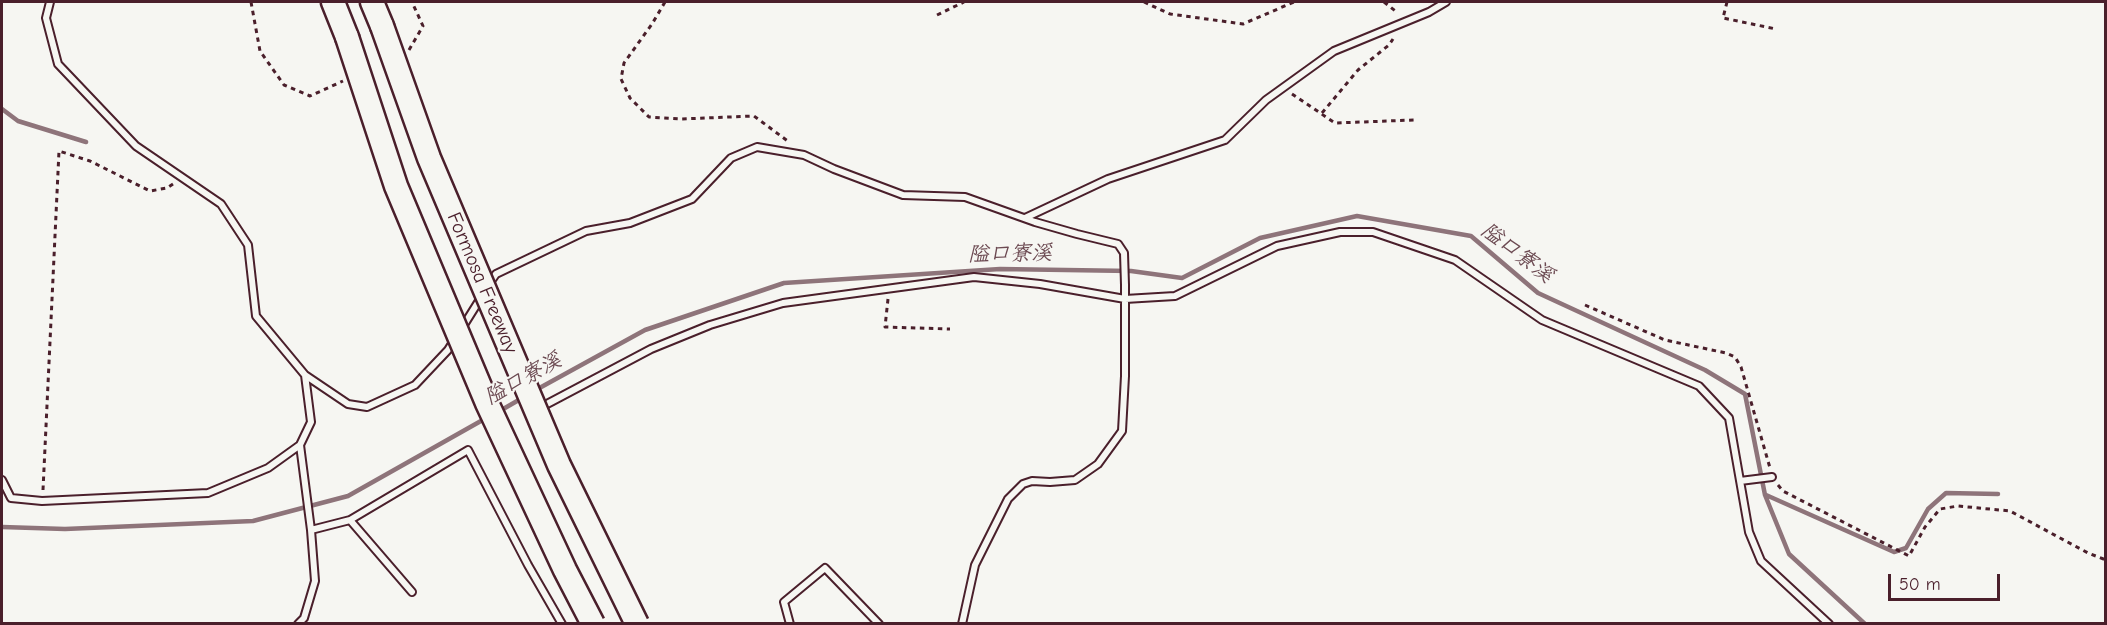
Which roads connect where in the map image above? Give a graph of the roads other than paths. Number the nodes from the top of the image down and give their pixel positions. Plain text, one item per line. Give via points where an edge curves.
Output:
1 (50, 2) edge
2 (333, 2) edge
3 (372, 2) edge
4 (1446, 2) edge
5 (1025, 218) junction
6 (1125, 298) junction
7 (305, 375) junction
8 (547, 404) dead end
9 (300, 445) junction
10 (1772, 477) road end
11 (2, 480) edge
12 (1740, 481) junction
13 (350, 520) junction
14 (311, 530) junction
15 (412, 592) dead end
16 (298, 624) edge
17 (562, 624) edge
18 (593, 624) edge
19 (638, 624) edge
20 (790, 624) edge
21 (879, 624) edge
22 (962, 624) edge
23 (1829, 624) edge

1 - 7 lane via 46,18 58,64 136,146 221,204 248,245 256,316
2 - 18 highway, Formosa Freeway, bridge via 405,207 488,403
3 - 19 highway, Formosa Freeway, bridge via 429,158 537,413
4 - 5 lane via 1334,51 1266,100 1225,140 1108,179
5 - 6 lane via 1118,244 1124,253
5 - 7 lane via 965,197 903,195 804,155 757,147 731,158 692,199 630,223 586,231 496,274 448,350 415,385 367,407 348,404
6 - 8 lane via 974,277 783,303 710,325 651,349
6 - 12 lane via 1175,296 1277,246 1340,232 1373,232 1455,260 1542,320 1699,386 1729,418
6 - 22 lane via 1122,431 1098,464 1076,480 1032,481 1008,499 975,565
7 - 9 lane via 310,422
9 - 11 lane via 268,468 208,493 42,501 11,498
9 - 14 lane
10 - 12 lane
12 - 23 lane via 1749,532 1761,561
13 - 14 lane
13 - 15 lane
13 - 17 lane via 468,450
14 - 16 lane via 315,581 304,618
20 - 21 lane via 784,602 825,568

